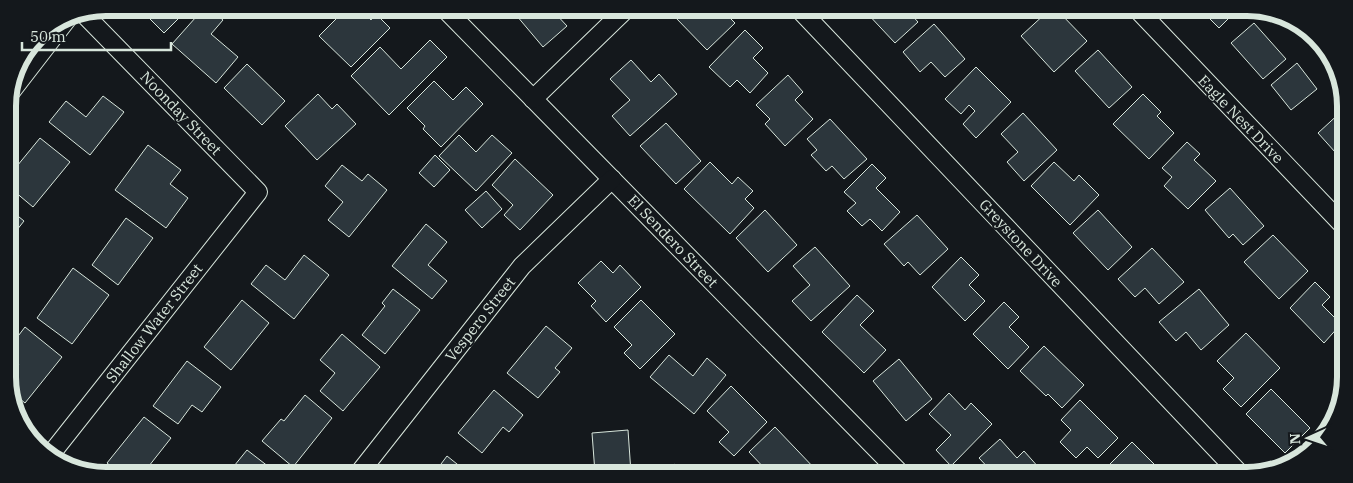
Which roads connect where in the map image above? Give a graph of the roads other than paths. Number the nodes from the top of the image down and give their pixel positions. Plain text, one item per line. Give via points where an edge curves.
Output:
1 (452, 16) edge
2 (619, 16) edge
3 (807, 16) edge
4 (1144, 16) edge
5 (88, 18) edge
6 (59, 29) edge
7 (20, 80) edge
8 (533, 99) junction
9 (612, 179) junction
10 (258, 192) joint
11 (1337, 219) edge
12 (54, 450) edge
13 (364, 467) edge
14 (894, 467) edge
15 (1233, 467) edge

1 - 8 street, El Sendero Street
2 - 8 street
3 - 15 street, Greystone Drive
4 - 11 street, Eagle Nest Drive
5 - 10 street, Noonday Street
6 - 7 street
8 - 9 street, El Sendero Street
9 - 13 street, Vespero Street via 522,266
9 - 14 street, El Sendero Street
10 - 12 street, Shallow Water Street

